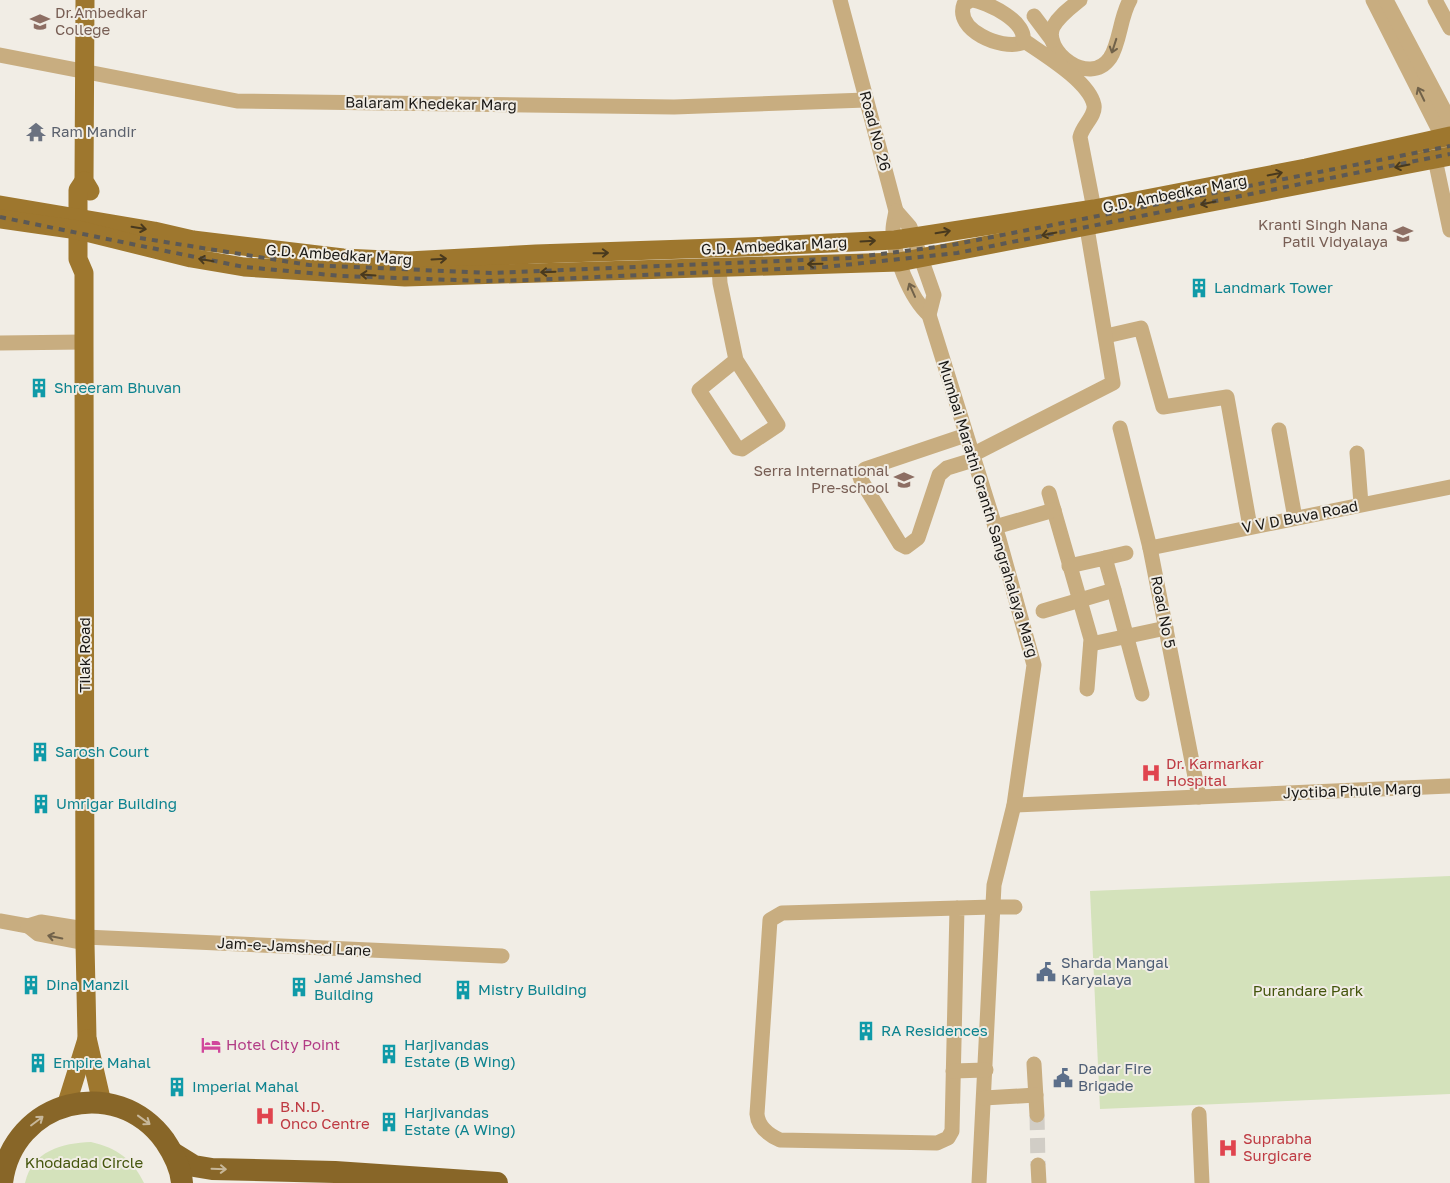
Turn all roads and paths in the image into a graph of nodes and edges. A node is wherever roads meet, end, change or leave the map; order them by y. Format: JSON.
{"nodes":[{"id":1,"x":85,"y":0,"type":"edge"},
{"id":2,"x":840,"y":0,"type":"edge"},
{"id":3,"x":1080,"y":0,"type":"edge"},
{"id":4,"x":1130,"y":0,"type":"edge"},
{"id":5,"x":1372,"y":0,"type":"edge"},
{"id":6,"x":1386,"y":0,"type":"edge"},
{"id":7,"x":1435,"y":0,"type":"edge"},
{"id":8,"x":963,"y":2,"type":"edge"},
{"id":9,"x":1037,"y":14,"type":"dead end"},
{"id":10,"x":1450,"y":28,"type":"edge"},
{"id":11,"x":1052,"y":35,"type":"junction"},
{"id":12,"x":1023,"y":40,"type":"junction"},
{"id":13,"x":0,"y":55,"type":"edge"},
{"id":14,"x":86,"y":70,"type":"junction"},
{"id":15,"x":866,"y":100,"type":"junction"},
{"id":16,"x":1446,"y":144,"type":"edge"},
{"id":17,"x":896,"y":210,"type":"junction"},
{"id":18,"x":8,"y":213,"type":"edge"},
{"id":19,"x":1088,"y":215,"type":"junction"},
{"id":20,"x":89,"y":228,"type":"junction"},
{"id":21,"x":1450,"y":230,"type":"edge"},
{"id":22,"x":914,"y":237,"type":"junction"},
{"id":23,"x":895,"y":240,"type":"junction"},
{"id":24,"x":920,"y":259,"type":"junction"},
{"id":25,"x":713,"y":261,"type":"junction"},
{"id":26,"x":899,"y":262,"type":"junction"},
{"id":27,"x":929,"y":315,"type":"junction"},
{"id":28,"x":1106,"y":336,"type":"junction"},
{"id":29,"x":0,"y":342,"type":"edge"},
{"id":30,"x":84,"y":342,"type":"junction"},
{"id":31,"x":736,"y":360,"type":"junction"},
{"id":32,"x":1120,"y":428,"type":"dead end"},
{"id":33,"x":1279,"y":430,"type":"dead end"},
{"id":34,"x":966,"y":436,"type":"junction"},
{"id":35,"x":938,"y":445,"type":"junction"},
{"id":36,"x":1358,"y":453,"type":"dead end"},
{"id":37,"x":973,"y":457,"type":"junction"},
{"id":38,"x":947,"y":468,"type":"junction"},
{"id":39,"x":1450,"y":487,"type":"edge"},
{"id":40,"x":1049,"y":493,"type":"dead end"},
{"id":41,"x":1361,"y":504,"type":"junction"},
{"id":42,"x":1054,"y":510,"type":"junction"},
{"id":43,"x":1295,"y":518,"type":"junction"},
{"id":44,"x":1250,"y":526,"type":"junction"},
{"id":45,"x":995,"y":527,"type":"junction"},
{"id":46,"x":1150,"y":548,"type":"junction"},
{"id":47,"x":1126,"y":553,"type":"dead end"},
{"id":48,"x":1105,"y":558,"type":"junction"},
{"id":49,"x":1069,"y":566,"type":"junction"},
{"id":50,"x":1114,"y":590,"type":"junction"},
{"id":51,"x":1079,"y":601,"type":"junction"},
{"id":52,"x":1043,"y":611,"type":"dead end"},
{"id":53,"x":1166,"y":628,"type":"junction"},
{"id":54,"x":1127,"y":637,"type":"junction"},
{"id":55,"x":1091,"y":644,"type":"junction"},
{"id":56,"x":1087,"y":689,"type":"dead end"},
{"id":57,"x":1142,"y":694,"type":"dead end"},
{"id":58,"x":1450,"y":786,"type":"edge"},
{"id":59,"x":1199,"y":797,"type":"junction"},
{"id":60,"x":1014,"y":805,"type":"junction"},
{"id":61,"x":994,"y":907,"type":"junction"},
{"id":62,"x":957,"y":908,"type":"junction"},
{"id":63,"x":1015,"y":908,"type":"dead end"},
{"id":64,"x":0,"y":921,"type":"edge"},
{"id":65,"x":85,"y":936,"type":"junction"},
{"id":66,"x":502,"y":956,"type":"dead end"},
{"id":67,"x":87,"y":1038,"type":"junction"},
{"id":68,"x":1034,"y":1064,"type":"dead end"},
{"id":69,"x":986,"y":1070,"type":"junction"},
{"id":70,"x":953,"y":1071,"type":"junction"},
{"id":71,"x":1036,"y":1095,"type":"junction"},
{"id":72,"x":984,"y":1098,"type":"junction"},
{"id":73,"x":102,"y":1103,"type":"junction"},
{"id":74,"x":66,"y":1106,"type":"junction"},
{"id":75,"x":1199,"y":1114,"type":"dead end"},
{"id":76,"x":1037,"y":1115,"type":"tunnel mouth"},
{"id":77,"x":7,"y":1150,"type":"edge"},
{"id":78,"x":174,"y":1153,"type":"junction"},
{"id":79,"x":1038,"y":1165,"type":"tunnel mouth"},
{"id":80,"x":336,"y":1178,"type":"edge"},
{"id":81,"x":2,"y":1183,"type":"edge"},
{"id":82,"x":182,"y":1183,"type":"edge"},
{"id":83,"x":496,"y":1183,"type":"edge"},
{"id":84,"x":979,"y":1183,"type":"edge"},
{"id":85,"x":1039,"y":1183,"type":"edge"},
{"id":86,"x":1202,"y":1183,"type":"edge"}],
"edges":[{"from":1,"to":14,"type":"main road","name":"Tilak Road"},
{"from":2,"to":15,"type":"street","name":"Road No 26"},
{"from":3,"to":11,"type":"street"},
{"from":4,"to":11,"type":"street","one_way":true},
{"from":16,"to":5,"type":"street","one_way":true},
{"from":6,"to":16,"type":"street"},
{"from":7,"to":10,"type":"street"},
{"from":8,"to":12,"type":"street"},
{"from":8,"to":12,"type":"street"},
{"from":9,"to":11,"type":"street"},
{"from":12,"to":19,"type":"street"},
{"from":13,"to":14,"type":"street","name":"Balaram Khedekar Marg"},
{"from":14,"to":15,"type":"street","name":"Balaram Khedekar Marg"},
{"from":14,"to":20,"type":"main road","name":"Tilak Road"},
{"from":15,"to":17,"type":"street","name":"Road No 26"},
{"from":16,"to":19,"type":"main road","name":"G.D. Ambedkar Marg"},
{"from":16,"to":21,"type":"street"},
{"from":17,"to":22,"type":"street"},
{"from":17,"to":23,"type":"street","name":"Road No 26"},
{"from":18,"to":20,"type":"main road","name":"G.D. Ambedkar Marg"},
{"from":22,"to":19,"type":"main road","name":"G.D. Ambedkar Marg","one_way":true},
{"from":19,"to":24,"type":"main road","name":"G.D. Ambedkar Marg","one_way":true},
{"from":19,"to":28,"type":"street"},
{"from":20,"to":25,"type":"main road","name":"G.D. Ambedkar Marg"},
{"from":20,"to":30,"type":"main road","name":"Tilak Road"},
{"from":22,"to":23,"type":"main road","name":"G.D. Ambedkar Marg"},
{"from":22,"to":24,"type":"street"},
{"from":25,"to":23,"type":"main road","name":"G.D. Ambedkar Marg","one_way":true},
{"from":23,"to":26,"type":"street","name":"Road No 26"},
{"from":24,"to":26,"type":"main road","name":"G.D. Ambedkar Marg"},
{"from":24,"to":27,"type":"street"},
{"from":26,"to":25,"type":"main road","name":"G.D. Ambedkar Marg","one_way":true},
{"from":25,"to":31,"type":"street"},
{"from":27,"to":26,"type":"street","name":"Mumbai Marathi Granth Sangrahalaya Marg","one_way":true},
{"from":27,"to":34,"type":"street","name":"Mumbai Marathi Granth Sangrahalaya Marg"},
{"from":28,"to":37,"type":"street"},
{"from":28,"to":44,"type":"street"},
{"from":29,"to":30,"type":"street"},
{"from":30,"to":65,"type":"main road","name":"Tilak Road"},
{"from":31,"to":31,"type":"street"},
{"from":32,"to":46,"type":"street","name":"Road No 5"},
{"from":33,"to":43,"type":"street"},
{"from":34,"to":35,"type":"street"},
{"from":34,"to":37,"type":"street","name":"Mumbai Marathi Granth Sangrahalaya Marg"},
{"from":35,"to":38,"type":"street"},
{"from":35,"to":38,"type":"street"},
{"from":36,"to":41,"type":"street"},
{"from":37,"to":38,"type":"street"},
{"from":37,"to":45,"type":"street","name":"Mumbai Marathi Granth Sangrahalaya Marg"},
{"from":39,"to":41,"type":"street","name":"V V D Buva Road"},
{"from":40,"to":42,"type":"street"},
{"from":41,"to":43,"type":"street","name":"V V D Buva Road"},
{"from":42,"to":45,"type":"street"},
{"from":42,"to":49,"type":"street"},
{"from":43,"to":44,"type":"street","name":"V V D Buva Road"},
{"from":44,"to":46,"type":"street","name":"V V D Buva Road"},
{"from":45,"to":60,"type":"street","name":"Mumbai Marathi Granth Sangrahalaya Marg"},
{"from":46,"to":53,"type":"street","name":"Road No 5"},
{"from":47,"to":48,"type":"street"},
{"from":48,"to":49,"type":"street"},
{"from":48,"to":50,"type":"street"},
{"from":49,"to":51,"type":"street"},
{"from":50,"to":51,"type":"street"},
{"from":50,"to":54,"type":"street"},
{"from":51,"to":52,"type":"street"},
{"from":51,"to":55,"type":"street"},
{"from":53,"to":54,"type":"street"},
{"from":53,"to":59,"type":"street","name":"Road No 5"},
{"from":54,"to":55,"type":"street"},
{"from":54,"to":57,"type":"street"},
{"from":55,"to":56,"type":"street"},
{"from":58,"to":59,"type":"street","name":"Jyotiba Phule Marg"},
{"from":59,"to":60,"type":"street","name":"Jyotiba Phule Marg"},
{"from":60,"to":61,"type":"street","name":"Mumbai Marathi Granth Sangrahalaya Marg"},
{"from":61,"to":62,"type":"street"},
{"from":61,"to":63,"type":"street"},
{"from":61,"to":69,"type":"street","name":"Mumbai Marathi Granth Sangrahalaya Marg"},
{"from":62,"to":70,"type":"street"},
{"from":62,"to":70,"type":"street"},
{"from":64,"to":65,"type":"street","name":"Jam-e-Jamshed Lane"},
{"from":65,"to":66,"type":"street","name":"Jam-e-Jamshed Lane"},
{"from":65,"to":67,"type":"main road","name":"Tilak Road"},
{"from":67,"to":73,"type":"main road","name":"Tilak Road"},
{"from":67,"to":74,"type":"main road","name":"Tilak Road"},
{"from":68,"to":71,"type":"street"},
{"from":69,"to":70,"type":"street"},
{"from":69,"to":72,"type":"street","name":"Mumbai Marathi Granth Sangrahalaya Marg"},
{"from":71,"to":72,"type":"street"},
{"from":71,"to":76,"type":"street"},
{"from":72,"to":84,"type":"street","name":"Mumbai Marathi Granth Sangrahalaya Marg"},
{"from":73,"to":74,"type":"highway"},
{"from":73,"to":78,"type":"highway","one_way":true},
{"from":77,"to":74,"type":"highway","one_way":true},
{"from":75,"to":86,"type":"street"},
{"from":77,"to":81,"type":"highway"},
{"from":78,"to":80,"type":"highway","one_way":true},
{"from":78,"to":82,"type":"highway"},
{"from":79,"to":85,"type":"street"},
{"from":80,"to":83,"type":"highway"}]}
